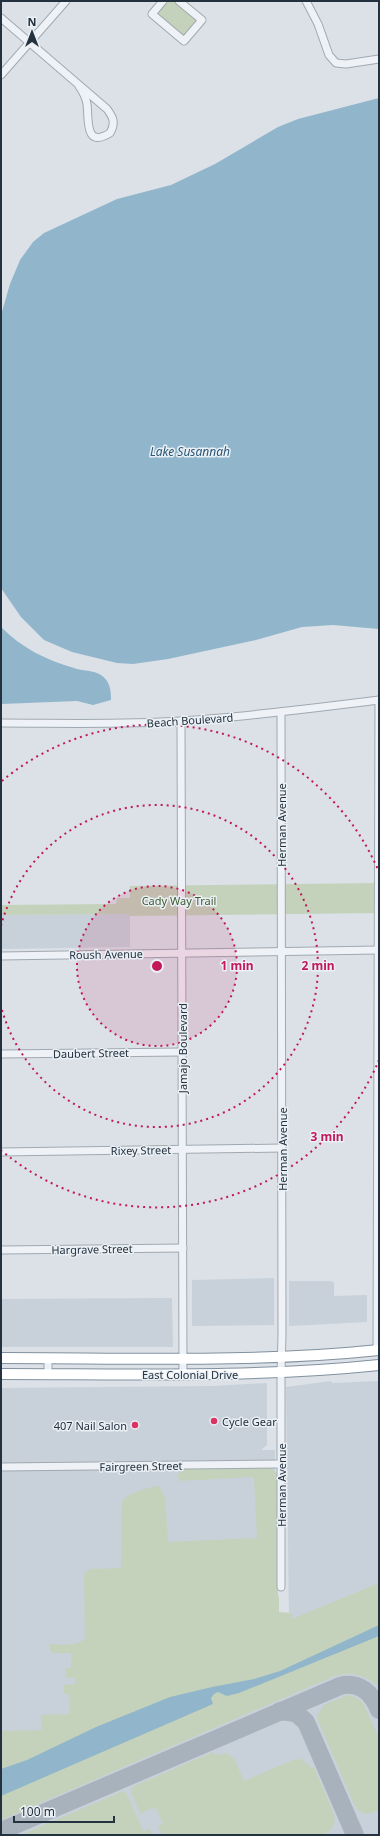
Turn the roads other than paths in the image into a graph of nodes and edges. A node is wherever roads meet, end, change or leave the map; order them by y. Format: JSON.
{"nodes":[{"id":1,"x":66,"y":1,"type":"edge"},
{"id":2,"x":179,"y":1,"type":"edge"},
{"id":3,"x":306,"y":1,"type":"edge"},
{"id":4,"x":161,"y":2,"type":"edge"},
{"id":5,"x":1,"y":18,"type":"edge"},
{"id":6,"x":30,"y":43,"type":"junction"},
{"id":7,"x":379,"y":59,"type":"edge"},
{"id":8,"x":1,"y":75,"type":"edge"},
{"id":9,"x":79,"y":86,"type":"junction"},
{"id":10,"x":379,"y":700,"type":"edge"},
{"id":11,"x":281,"y":712,"type":"junction"},
{"id":12,"x":181,"y":721,"type":"junction"},
{"id":13,"x":1,"y":723,"type":"edge"},
{"id":14,"x":378,"y":950,"type":"edge"},
{"id":15,"x":281,"y":952,"type":"junction"},
{"id":16,"x":182,"y":953,"type":"junction"},
{"id":17,"x":1,"y":956,"type":"edge"},
{"id":18,"x":182,"y":1052,"type":"junction"},
{"id":19,"x":1,"y":1054,"type":"edge"},
{"id":20,"x":282,"y":1148,"type":"junction"},
{"id":21,"x":182,"y":1150,"type":"junction"},
{"id":22,"x":1,"y":1152,"type":"edge"},
{"id":23,"x":378,"y":1154,"type":"edge"},
{"id":24,"x":183,"y":1248,"type":"junction"},
{"id":25,"x":1,"y":1250,"type":"edge"},
{"id":26,"x":378,"y":1256,"type":"edge"},
{"id":27,"x":378,"y":1350,"type":"edge"},
{"id":28,"x":282,"y":1357,"type":"junction"},
{"id":29,"x":1,"y":1358,"type":"edge"},
{"id":30,"x":48,"y":1358,"type":"junction"},
{"id":31,"x":183,"y":1359,"type":"junction"},
{"id":32,"x":379,"y":1365,"type":"edge"},
{"id":33,"x":281,"y":1372,"type":"junction"},
{"id":34,"x":1,"y":1374,"type":"edge"},
{"id":35,"x":48,"y":1374,"type":"junction"},
{"id":36,"x":183,"y":1374,"type":"junction"},
{"id":37,"x":281,"y":1464,"type":"junction"},
{"id":38,"x":1,"y":1467,"type":"edge"},
{"id":39,"x":281,"y":1587,"type":"dead end"}],
"edges":[{"from":1,"to":6,"type":"street"},
{"from":2,"to":4,"type":"street"},
{"from":3,"to":7,"type":"street"},
{"from":5,"to":6,"type":"street"},
{"from":6,"to":8,"type":"street"},
{"from":6,"to":9,"type":"street"},
{"from":9,"to":9,"type":"street"},
{"from":10,"to":11,"type":"street","name":"Beach Boulevard"},
{"from":10,"to":14,"type":"street"},
{"from":11,"to":12,"type":"street","name":"Beach Boulevard"},
{"from":11,"to":15,"type":"street","name":"Herman Avenue"},
{"from":12,"to":13,"type":"street","name":"Beach Boulevard"},
{"from":12,"to":16,"type":"street","name":"Jamajo Boulevard"},
{"from":14,"to":15,"type":"street","name":"Roush Avenue"},
{"from":14,"to":23,"type":"street"},
{"from":15,"to":16,"type":"street","name":"Roush Avenue"},
{"from":15,"to":20,"type":"street","name":"Herman Avenue"},
{"from":16,"to":17,"type":"street","name":"Roush Avenue"},
{"from":16,"to":18,"type":"street","name":"Jamajo Boulevard"},
{"from":18,"to":19,"type":"street","name":"Daubert Street"},
{"from":18,"to":21,"type":"street","name":"Jamajo Boulevard"},
{"from":20,"to":21,"type":"street","name":"Rixey Street"},
{"from":20,"to":28,"type":"street","name":"Herman Avenue"},
{"from":21,"to":22,"type":"street","name":"Rixey Street"},
{"from":21,"to":24,"type":"street","name":"Jamajo Boulevard"},
{"from":23,"to":26,"type":"street"},
{"from":24,"to":25,"type":"street","name":"Hargrave Street"},
{"from":24,"to":31,"type":"street","name":"Jamajo Boulevard"},
{"from":26,"to":27,"type":"street"},
{"from":27,"to":28,"type":"highway","name":"East Colonial Drive"},
{"from":28,"to":31,"type":"highway","name":"East Colonial Drive"},
{"from":28,"to":33,"type":"street","name":"Herman Avenue"},
{"from":29,"to":30,"type":"highway","name":"East Colonial Drive"},
{"from":30,"to":31,"type":"highway","name":"East Colonial Drive"},
{"from":30,"to":35,"type":"street"},
{"from":31,"to":36,"type":"street","name":"Jamajo Boulevard"},
{"from":32,"to":33,"type":"highway","name":"East Colonial Drive"},
{"from":33,"to":36,"type":"highway","name":"East Colonial Drive"},
{"from":33,"to":37,"type":"street","name":"Herman Avenue"},
{"from":34,"to":35,"type":"highway","name":"East Colonial Drive"},
{"from":35,"to":36,"type":"highway","name":"East Colonial Drive"},
{"from":37,"to":38,"type":"street","name":"Fairgreen Street"},
{"from":37,"to":39,"type":"street","name":"Herman Avenue"}]}
